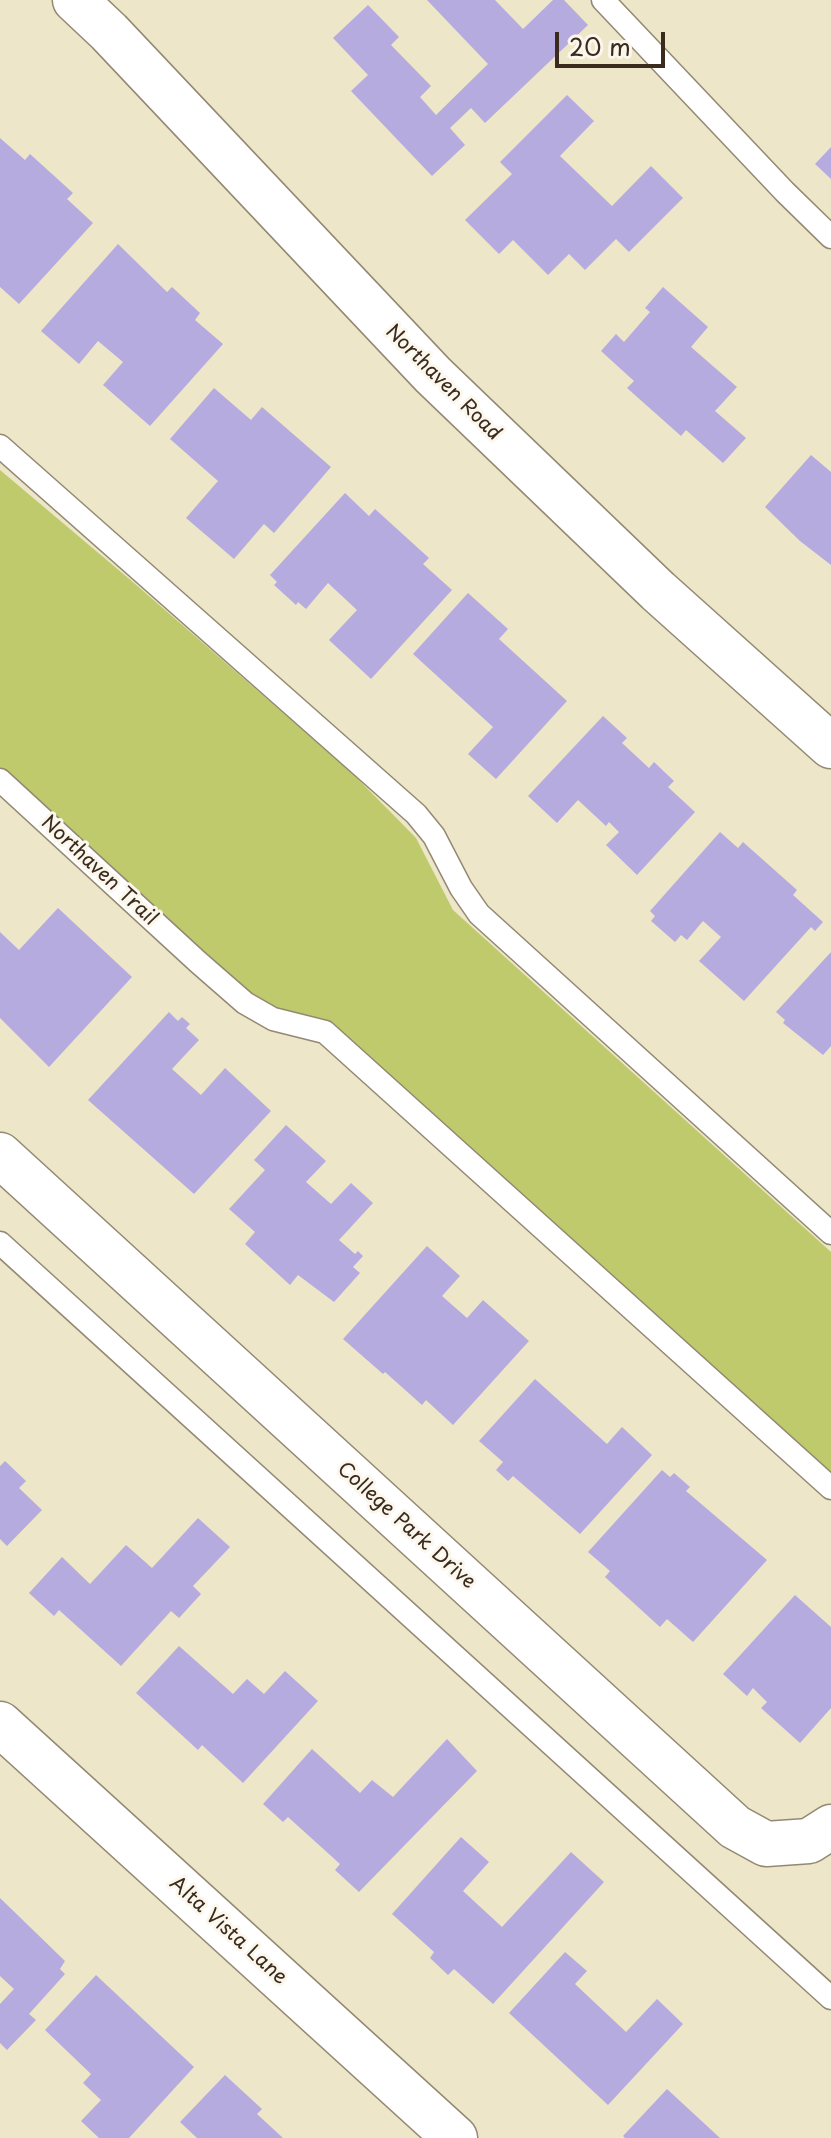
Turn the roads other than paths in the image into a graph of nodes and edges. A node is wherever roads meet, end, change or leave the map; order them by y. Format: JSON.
{"nodes":[{"id":1,"x":75,"y":0,"type":"edge"},
{"id":2,"x":603,"y":0,"type":"edge"},
{"id":3,"x":831,"y":237,"type":"edge"},
{"id":4,"x":0,"y":446,"type":"edge"},
{"id":5,"x":831,"y":746,"type":"edge"},
{"id":6,"x":0,"y":780,"type":"edge"},
{"id":7,"x":0,"y":1155,"type":"edge"},
{"id":8,"x":831,"y":1233,"type":"edge"},
{"id":9,"x":0,"y":1243,"type":"edge"},
{"id":10,"x":831,"y":1488,"type":"edge"},
{"id":11,"x":0,"y":1724,"type":"edge"},
{"id":12,"x":831,"y":1827,"type":"edge"},
{"id":13,"x":831,"y":1998,"type":"edge"},
{"id":14,"x":455,"y":2138,"type":"edge"}],
"edges":[{"from":1,"to":5,"type":"street","name":"Northaven Road"},
{"from":2,"to":3,"type":"lane"},
{"from":4,"to":8,"type":"lane"},
{"from":6,"to":10,"type":"lane","name":"Northaven Trail"},
{"from":7,"to":12,"type":"street","name":"College Park Drive"},
{"from":9,"to":13,"type":"lane"},
{"from":11,"to":14,"type":"street","name":"Alta Vista Lane"}]}
